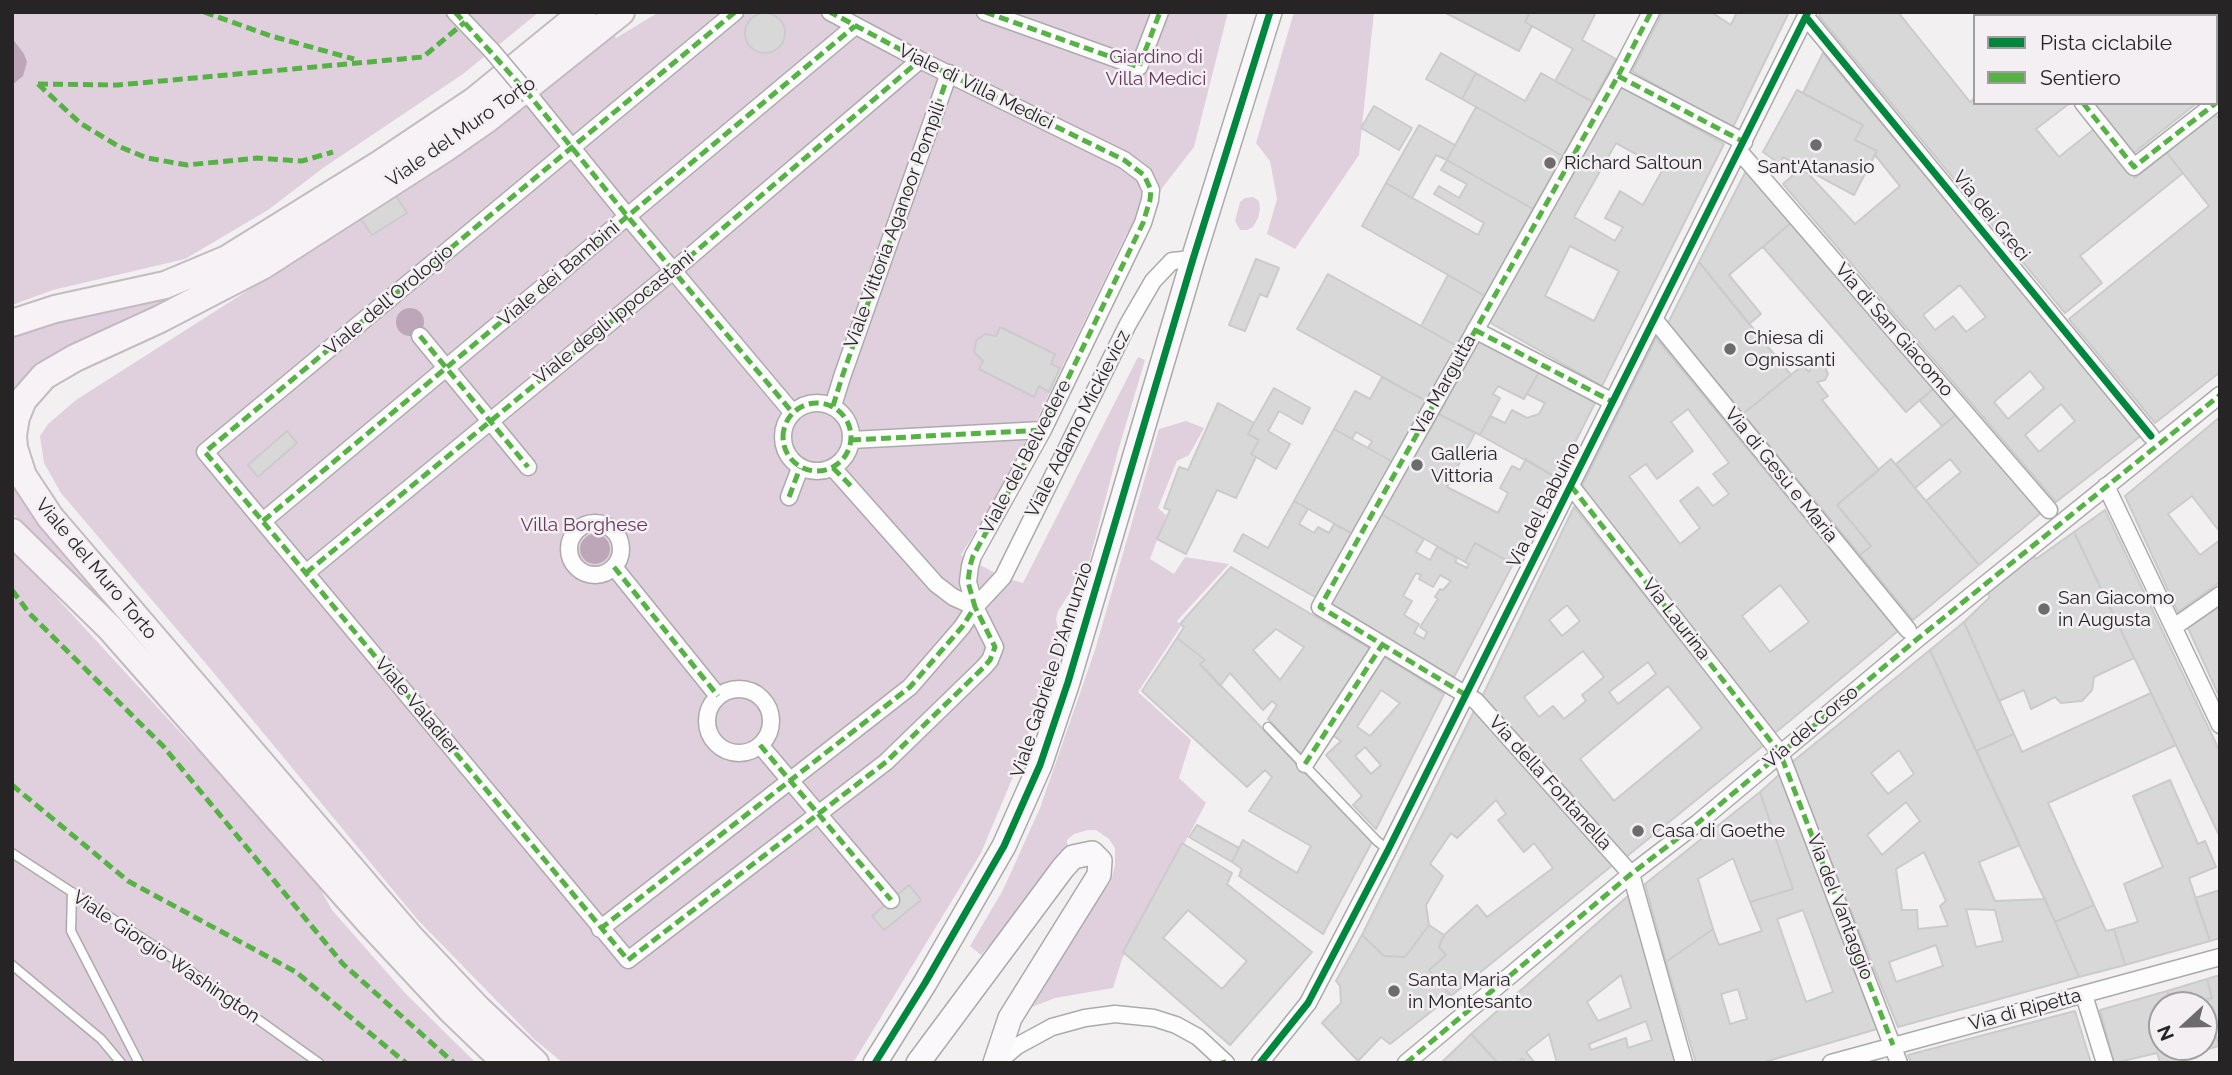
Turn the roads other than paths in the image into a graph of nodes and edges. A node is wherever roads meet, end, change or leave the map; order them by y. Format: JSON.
{"nodes":[{"id":1,"x":455,"y":12,"type":"edge"},
{"id":2,"x":583,"y":12,"type":"edge"},
{"id":3,"x":621,"y":12,"type":"edge"},
{"id":4,"x":735,"y":12,"type":"edge"},
{"id":5,"x":830,"y":12,"type":"edge"},
{"id":6,"x":985,"y":12,"type":"edge"},
{"id":7,"x":1160,"y":12,"type":"edge"},
{"id":8,"x":1270,"y":12,"type":"edge"},
{"id":9,"x":1651,"y":12,"type":"edge"},
{"id":10,"x":1807,"y":14,"type":"edge"},
{"id":11,"x":855,"y":26,"type":"junction"},
{"id":12,"x":920,"y":60,"type":"junction"},
{"id":13,"x":949,"y":73,"type":"junction"},
{"id":14,"x":1618,"y":76,"type":"junction"},
{"id":15,"x":2085,"y":105,"type":"edge"},
{"id":16,"x":2214,"y":105,"type":"edge"},
{"id":17,"x":572,"y":146,"type":"junction"},
{"id":18,"x":1741,"y":146,"type":"junction"},
{"id":19,"x":1124,"y":160,"type":"joint"},
{"id":20,"x":628,"y":217,"type":"junction"},
{"id":21,"x":1194,"y":259,"type":"junction"},
{"id":22,"x":674,"y":270,"type":"junction"},
{"id":23,"x":1654,"y":319,"type":"junction"},
{"id":24,"x":12,"y":323,"type":"edge"},
{"id":25,"x":1475,"y":330,"type":"junction"},
{"id":26,"x":420,"y":335,"type":"dead end"},
{"id":27,"x":447,"y":368,"type":"junction"},
{"id":28,"x":2220,"y":395,"type":"edge"},
{"id":29,"x":1613,"y":402,"type":"junction"},
{"id":30,"x":833,"y":406,"type":"junction"},
{"id":31,"x":792,"y":412,"type":"junction"},
{"id":32,"x":490,"y":420,"type":"junction"},
{"id":33,"x":1043,"y":430,"type":"junction"},
{"id":34,"x":2151,"y":436,"type":"dead end"},
{"id":35,"x":851,"y":440,"type":"junction"},
{"id":36,"x":205,"y":452,"type":"joint"},
{"id":37,"x":528,"y":467,"type":"dead end"},
{"id":38,"x":800,"y":468,"type":"junction"},
{"id":39,"x":833,"y":468,"type":"junction"},
{"id":40,"x":1570,"y":486,"type":"junction"},
{"id":41,"x":2106,"y":486,"type":"junction"},
{"id":42,"x":789,"y":497,"type":"dead end"},
{"id":43,"x":2049,"y":510,"type":"dead end"},
{"id":44,"x":263,"y":521,"type":"junction"},
{"id":45,"x":12,"y":532,"type":"edge"},
{"id":46,"x":614,"y":567,"type":"dead end"},
{"id":47,"x":306,"y":573,"type":"junction"},
{"id":48,"x":2220,"y":595,"type":"edge"},
{"id":49,"x":975,"y":607,"type":"junction"},
{"id":50,"x":2174,"y":627,"type":"junction"},
{"id":51,"x":1908,"y":630,"type":"dead end"},
{"id":52,"x":1382,"y":645,"type":"junction"},
{"id":53,"x":1466,"y":695,"type":"junction"},
{"id":54,"x":718,"y":696,"type":"junction"},
{"id":55,"x":2220,"y":725,"type":"edge"},
{"id":56,"x":1268,"y":727,"type":"dead end"},
{"id":57,"x":760,"y":746,"type":"junction"},
{"id":58,"x":1780,"y":753,"type":"junction"},
{"id":59,"x":1304,"y":764,"type":"junction"},
{"id":60,"x":789,"y":780,"type":"junction"},
{"id":61,"x":820,"y":816,"type":"junction"},
{"id":62,"x":1388,"y":850,"type":"junction"},
{"id":63,"x":12,"y":853,"type":"edge"},
{"id":64,"x":1631,"y":874,"type":"junction"},
{"id":65,"x":72,"y":892,"type":"junction"},
{"id":66,"x":891,"y":900,"type":"dead end"},
{"id":67,"x":600,"y":929,"type":"junction"},
{"id":68,"x":2220,"y":957,"type":"edge"},
{"id":69,"x":12,"y":965,"type":"edge"},
{"id":70,"x":2084,"y":995,"type":"junction"},
{"id":71,"x":1893,"y":1045,"type":"junction"},
{"id":72,"x":1224,"y":1062,"type":"edge"},
{"id":73,"x":121,"y":1063,"type":"edge"},
{"id":74,"x":139,"y":1063,"type":"edge"},
{"id":75,"x":319,"y":1063,"type":"edge"},
{"id":76,"x":506,"y":1063,"type":"edge"},
{"id":77,"x":535,"y":1063,"type":"edge"},
{"id":78,"x":875,"y":1063,"type":"edge"},
{"id":79,"x":918,"y":1063,"type":"edge"},
{"id":80,"x":996,"y":1063,"type":"edge"},
{"id":81,"x":1260,"y":1063,"type":"edge"},
{"id":82,"x":1406,"y":1063,"type":"edge"},
{"id":83,"x":1684,"y":1063,"type":"edge"},
{"id":84,"x":1831,"y":1063,"type":"edge"},
{"id":85,"x":1899,"y":1063,"type":"edge"},
{"id":86,"x":2105,"y":1063,"type":"edge"}],
"edges":[{"from":1,"to":17,"type":"street","bridge":true},
{"from":2,"to":24,"type":"main road","name":"Viale del Muro Torto"},
{"from":3,"to":77,"type":"main road","name":"Viale del Muro Torto"},
{"from":4,"to":17,"type":"street"},
{"from":5,"to":11,"type":"street","name":"Viale di Villa Medici"},
{"from":6,"to":7,"type":"street"},
{"from":8,"to":21,"type":"street","name":"Viale Gabriele D'Annunzio"},
{"from":9,"to":14,"type":"street","name":"Via Margutta"},
{"from":10,"to":18,"type":"street","name":"Via del Babuino"},
{"from":10,"to":34,"type":"street","name":"Via dei Greci"},
{"from":11,"to":12,"type":"street","name":"Viale di Villa Medici"},
{"from":11,"to":20,"type":"street","name":"Viale dei Bambini"},
{"from":12,"to":13,"type":"street","name":"Viale di Villa Medici"},
{"from":12,"to":22,"type":"street","name":"Viale degli Ippocastani"},
{"from":13,"to":19,"type":"street","name":"Viale di Villa Medici"},
{"from":13,"to":30,"type":"street","name":"Viale Vittoria Aganoor Pompili"},
{"from":14,"to":18,"type":"street"},
{"from":14,"to":25,"type":"street","name":"Via Margutta"},
{"from":15,"to":16,"type":"street"},
{"from":17,"to":20,"type":"street"},
{"from":17,"to":36,"type":"street","name":"Viale dell'Orologio"},
{"from":18,"to":23,"type":"street","name":"Via del Babuino"},
{"from":18,"to":43,"type":"street","name":"Via di San Giacomo"},
{"from":19,"to":33,"type":"street","name":"Viale del Belvedere"},
{"from":20,"to":22,"type":"street"},
{"from":20,"to":27,"type":"street","name":"Viale dei Bambini"},
{"from":21,"to":49,"type":"street","name":"Viale Adamo Mickievicz"},
{"from":21,"to":78,"type":"street","name":"Viale Gabriele D'Annunzio"},
{"from":22,"to":31,"type":"street"},
{"from":22,"to":32,"type":"street","name":"Viale degli Ippocastani"},
{"from":23,"to":29,"type":"street","name":"Via del Babuino"},
{"from":23,"to":51,"type":"street","name":"Via di Gesù e Maria"},
{"from":25,"to":29,"type":"street"},
{"from":25,"to":52,"type":"street","name":"Via Margutta"},
{"from":26,"to":27,"type":"street"},
{"from":27,"to":32,"type":"street"},
{"from":27,"to":44,"type":"street","name":"Viale dei Bambini"},
{"from":28,"to":41,"type":"street","name":"Via del Corso"},
{"from":29,"to":40,"type":"street","name":"Via del Babuino"},
{"from":30,"to":31,"type":"street"},
{"from":30,"to":35,"type":"street"},
{"from":31,"to":38,"type":"street"},
{"from":32,"to":37,"type":"street"},
{"from":32,"to":47,"type":"street","name":"Viale degli Ippocastani"},
{"from":33,"to":35,"type":"street"},
{"from":33,"to":49,"type":"street","name":"Viale del Belvedere"},
{"from":35,"to":39,"type":"street"},
{"from":36,"to":44,"type":"street","name":"Viale Valadier"},
{"from":38,"to":39,"type":"street"},
{"from":38,"to":42,"type":"street"},
{"from":39,"to":49,"type":"street"},
{"from":40,"to":53,"type":"street","name":"Via del Babuino"},
{"from":40,"to":58,"type":"street","name":"Via Laurina"},
{"from":41,"to":50,"type":"street"},
{"from":41,"to":58,"type":"street","name":"Via del Corso"},
{"from":44,"to":47,"type":"street","name":"Viale Valadier"},
{"from":45,"to":76,"type":"main road","name":"Viale del Muro Torto"},
{"from":46,"to":54,"type":"street"},
{"from":47,"to":67,"type":"street","name":"Viale Valadier"},
{"from":48,"to":50,"type":"street"},
{"from":49,"to":60,"type":"street"},
{"from":49,"to":61,"type":"street"},
{"from":50,"to":55,"type":"street"},
{"from":52,"to":53,"type":"street","name":"Via Margutta"},
{"from":52,"to":59,"type":"street"},
{"from":53,"to":62,"type":"street","name":"Via del Babuino"},
{"from":53,"to":64,"type":"street","name":"Via della Fontanella"},
{"from":54,"to":57,"type":"street"},
{"from":54,"to":57,"type":"street"},
{"from":56,"to":59,"type":"lane"},
{"from":57,"to":60,"type":"street"},
{"from":58,"to":64,"type":"street","name":"Via del Corso"},
{"from":58,"to":71,"type":"street","name":"Via del Vantaggio"},
{"from":59,"to":62,"type":"lane"},
{"from":60,"to":61,"type":"street"},
{"from":60,"to":67,"type":"street"},
{"from":61,"to":66,"type":"street"},
{"from":61,"to":67,"type":"street","name":"Viale Valadier"},
{"from":62,"to":81,"type":"street","name":"Via del Babuino"},
{"from":63,"to":65,"type":"lane","name":"Viale Giorgio Washington"},
{"from":64,"to":82,"type":"street","name":"Via del Corso"},
{"from":64,"to":83,"type":"street"},
{"from":65,"to":74,"type":"lane"},
{"from":65,"to":75,"type":"lane","name":"Viale Giorgio Washington"},
{"from":68,"to":70,"type":"street","name":"Via di Ripetta"},
{"from":69,"to":73,"type":"lane"},
{"from":70,"to":71,"type":"street","name":"Via di Ripetta"},
{"from":70,"to":86,"type":"street"},
{"from":71,"to":84,"type":"street","name":"Via di Ripetta"},
{"from":71,"to":85,"type":"street","name":"Via del Vantaggio"},
{"from":72,"to":80,"type":"street"},
{"from":79,"to":80,"type":"street"}]}
